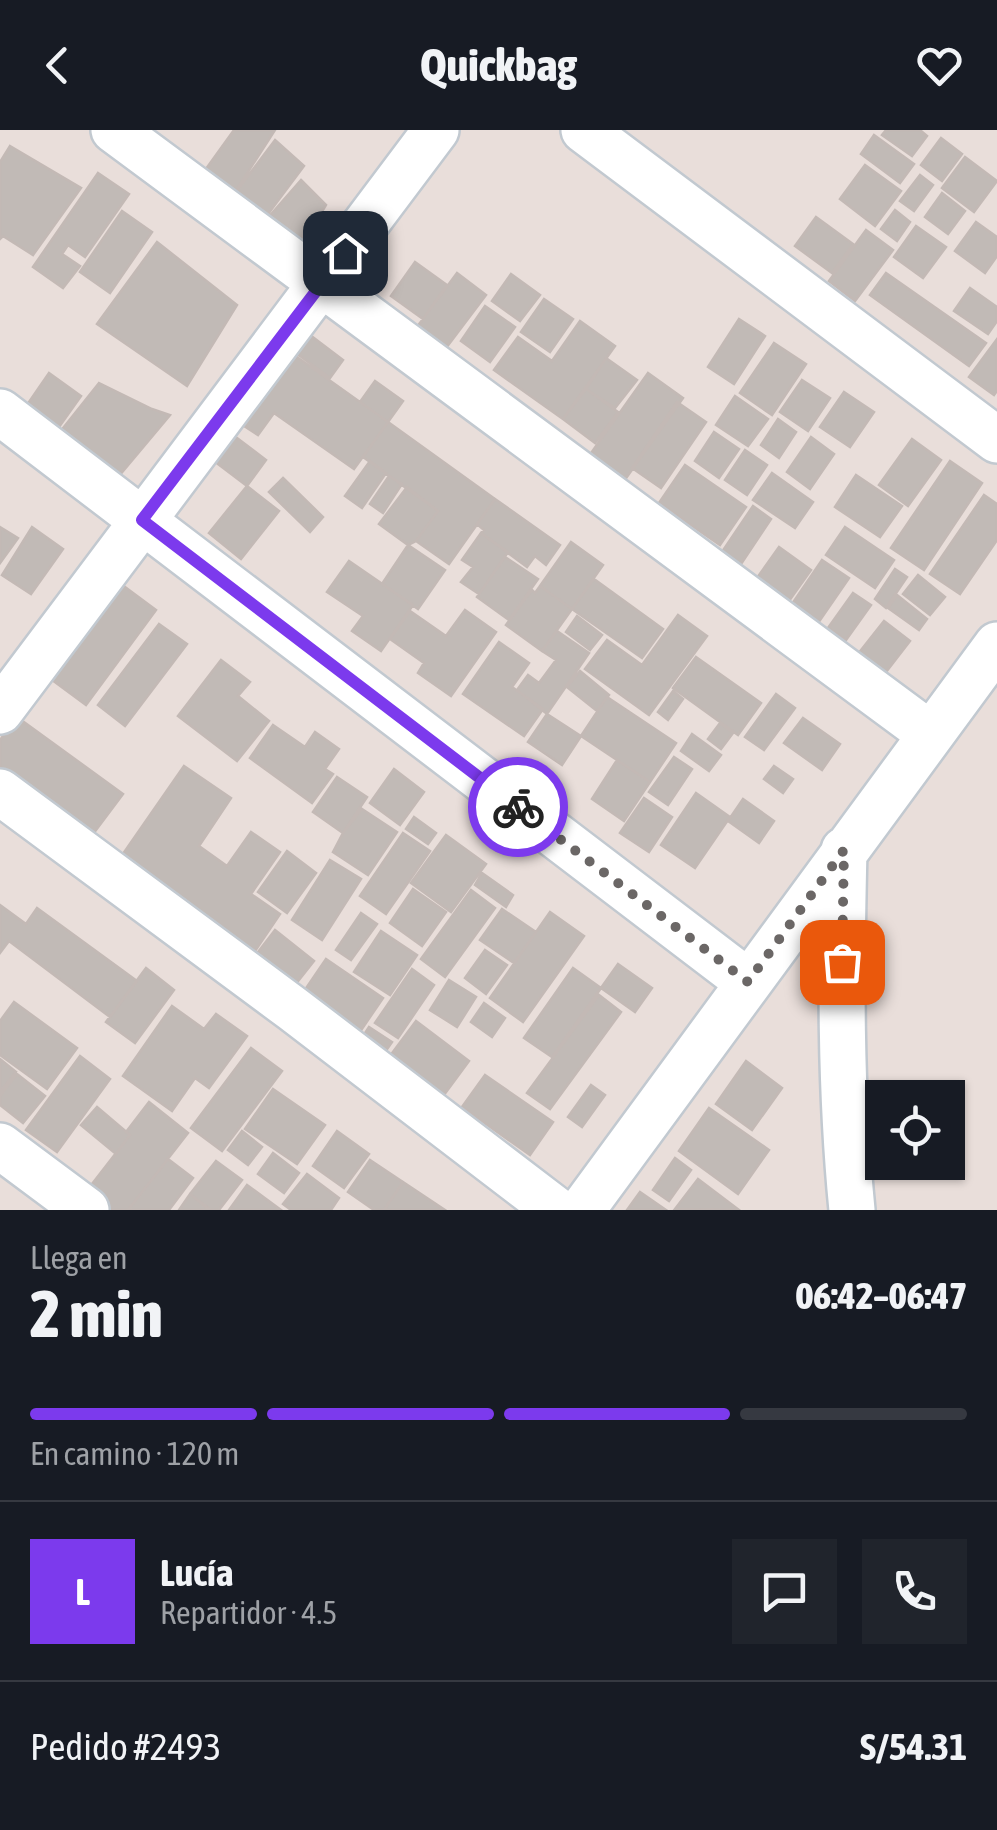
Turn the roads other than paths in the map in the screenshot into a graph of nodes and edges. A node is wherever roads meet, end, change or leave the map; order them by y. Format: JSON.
{"nodes":[{"id":1,"x":114,"y":130,"type":"edge"},
{"id":2,"x":436,"y":130,"type":"edge"},
{"id":3,"x":584,"y":130,"type":"edge"},
{"id":4,"x":322,"y":284,"type":"junction"},
{"id":5,"x":0,"y":412,"type":"edge"},
{"id":6,"x":997,"y":440,"type":"edge"},
{"id":7,"x":142,"y":520,"type":"junction"},
{"id":8,"x":997,"y":645,"type":"edge"},
{"id":9,"x":0,"y":711,"type":"edge"},
{"id":10,"x":930,"y":734,"type":"junction"},
{"id":11,"x":0,"y":792,"type":"edge"},
{"id":12,"x":844,"y":850,"type":"junction"},
{"id":13,"x":748,"y":982,"type":"junction"},
{"id":14,"x":0,"y":1146,"type":"edge"},
{"id":15,"x":86,"y":1210,"type":"edge"},
{"id":16,"x":556,"y":1210,"type":"edge"},
{"id":17,"x":582,"y":1210,"type":"edge"},
{"id":18,"x":852,"y":1210,"type":"edge"}],
"edges":[{"from":1,"to":4,"type":"street"},
{"from":2,"to":4,"type":"street"},
{"from":3,"to":6,"type":"street"},
{"from":4,"to":7,"type":"street"},
{"from":4,"to":10,"type":"street"},
{"from":5,"to":7,"type":"street"},
{"from":7,"to":9,"type":"street"},
{"from":7,"to":13,"type":"street"},
{"from":8,"to":10,"type":"street"},
{"from":10,"to":12,"type":"street"},
{"from":11,"to":16,"type":"street"},
{"from":12,"to":13,"type":"street"},
{"from":12,"to":18,"type":"street"},
{"from":13,"to":17,"type":"street"},
{"from":14,"to":15,"type":"street"}]}
